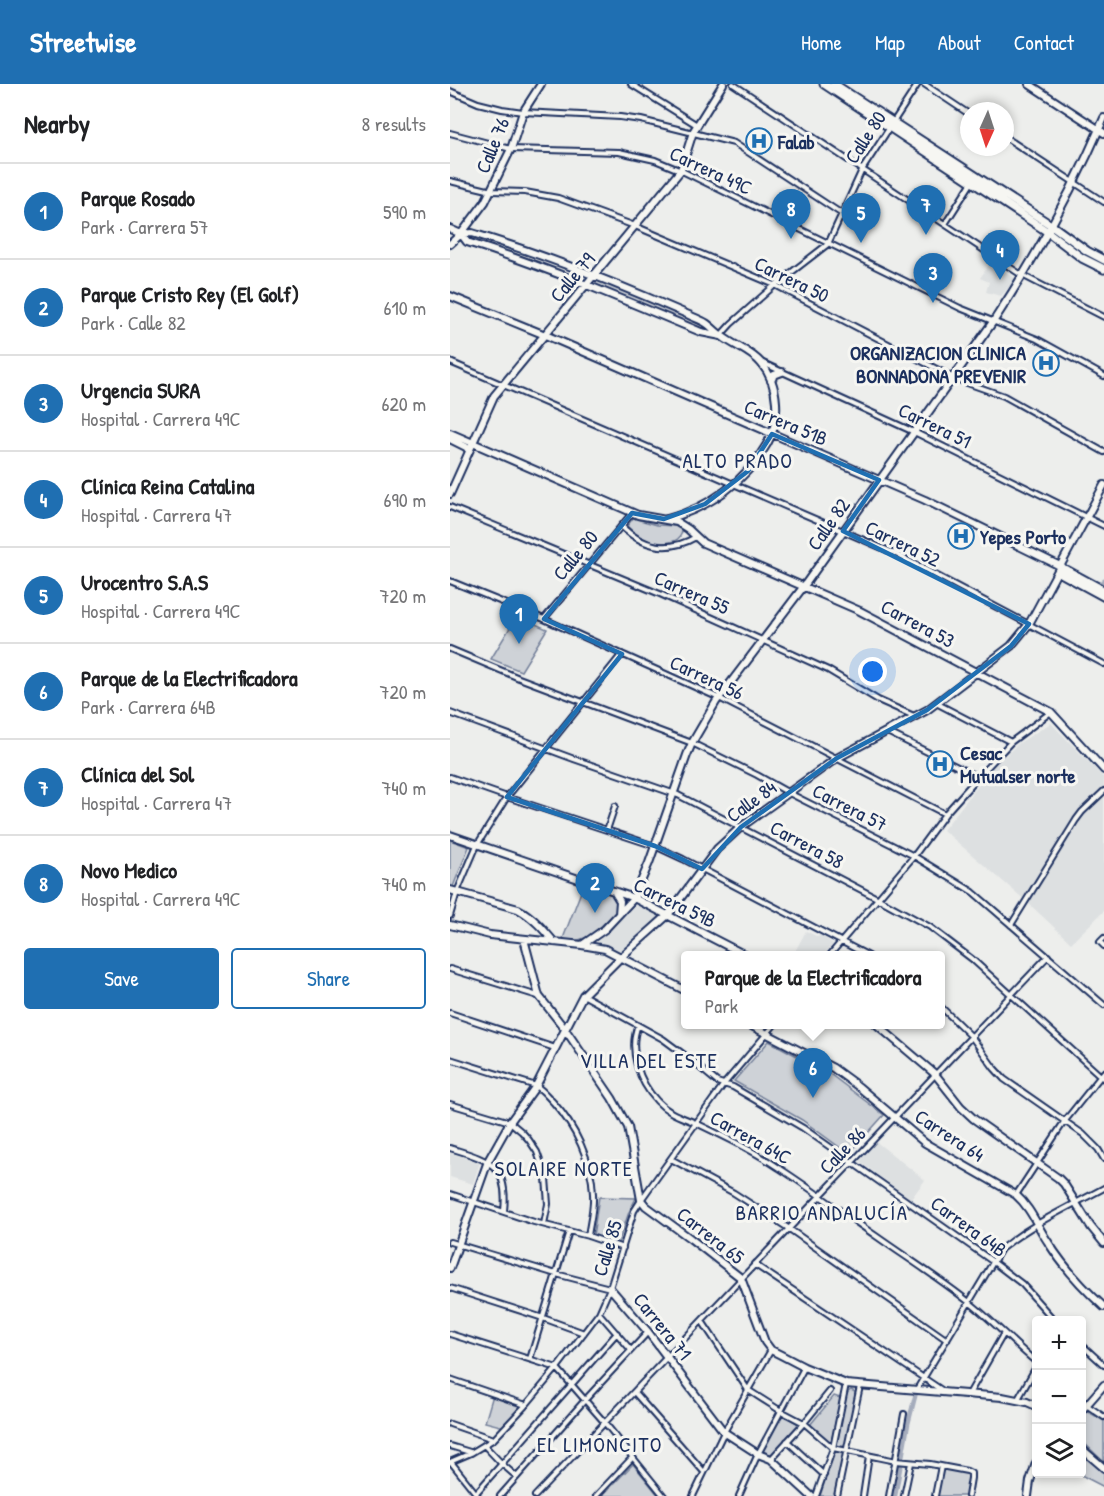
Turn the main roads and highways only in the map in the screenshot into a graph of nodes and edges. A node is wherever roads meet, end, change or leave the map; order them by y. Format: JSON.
{"nodes":[{"id":1,"x":824,"y":84,"type":"edge"},
{"id":2,"x":834,"y":84,"type":"edge"},
{"id":3,"x":892,"y":125,"type":"junction"},
{"id":4,"x":1049,"y":229,"type":"junction"},
{"id":5,"x":1104,"y":260,"type":"edge"},
{"id":6,"x":1104,"y":269,"type":"edge"}],
"edges":[{"from":1,"to":3,"type":"main road"},
{"from":2,"to":3,"type":"main road"},
{"from":3,"to":4,"type":"main road"},
{"from":4,"to":5,"type":"main road"},
{"from":4,"to":6,"type":"main road"}]}
